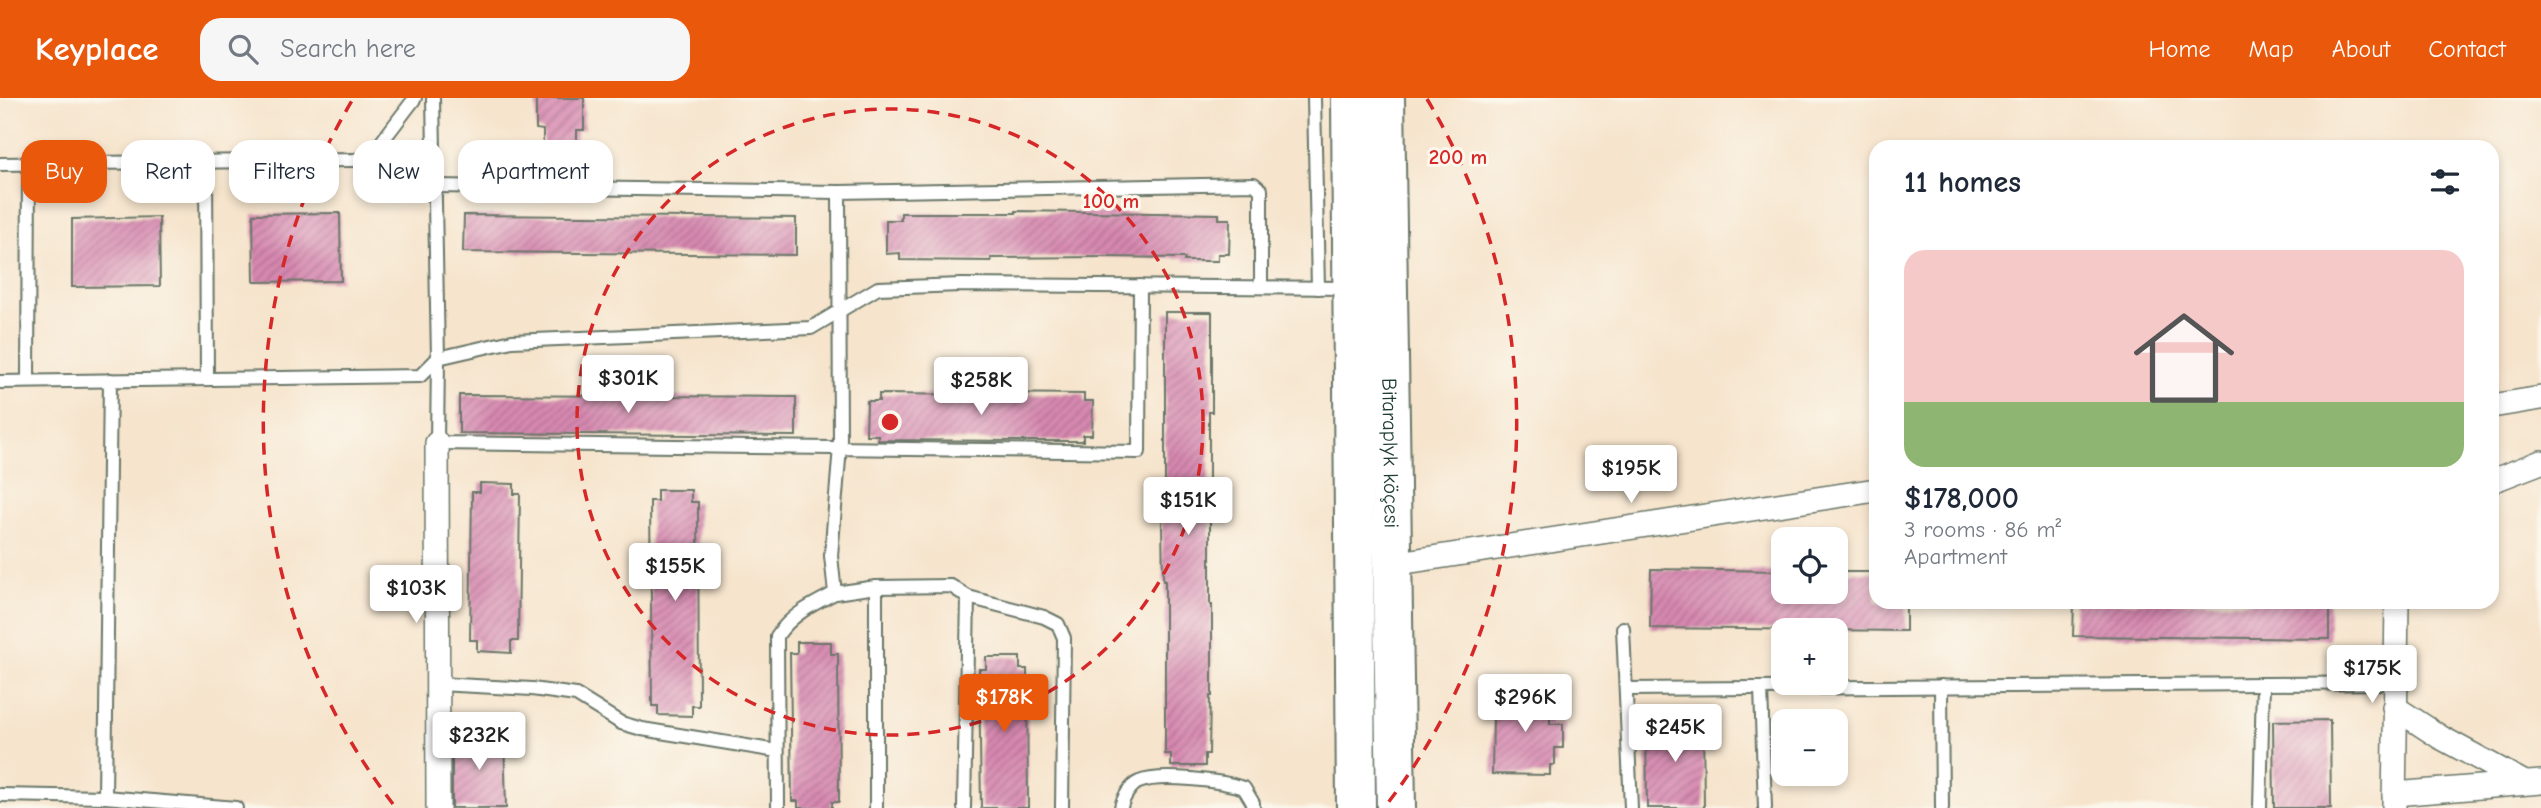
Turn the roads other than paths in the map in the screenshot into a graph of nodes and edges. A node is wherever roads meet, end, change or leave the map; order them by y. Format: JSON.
{"nodes":[{"id":1,"x":415,"y":98,"type":"edge"},
{"id":2,"x":433,"y":98,"type":"edge"},
{"id":3,"x":1314,"y":98,"type":"edge"},
{"id":4,"x":1351,"y":98,"type":"edge"},
{"id":5,"x":1385,"y":98,"type":"edge"},
{"id":6,"x":434,"y":140,"type":"edge"},
{"id":7,"x":215,"y":162,"type":"edge"},
{"id":8,"x":0,"y":164,"type":"edge"},
{"id":9,"x":21,"y":164,"type":"edge"},
{"id":10,"x":444,"y":186,"type":"edge"},
{"id":11,"x":839,"y":191,"type":"junction"},
{"id":12,"x":29,"y":203,"type":"edge"},
{"id":13,"x":206,"y":203,"type":"edge"},
{"id":14,"x":435,"y":203,"type":"edge"},
{"id":15,"x":1140,"y":286,"type":"junction"},
{"id":16,"x":1261,"y":287,"type":"junction"},
{"id":17,"x":1335,"y":288,"type":"junction"},
{"id":18,"x":840,"y":311,"type":"junction"},
{"id":19,"x":438,"y":358,"type":"junction"},
{"id":20,"x":207,"y":379,"type":"junction"},
{"id":21,"x":110,"y":380,"type":"junction"},
{"id":22,"x":28,"y":381,"type":"junction"},
{"id":23,"x":0,"y":382,"type":"edge"},
{"id":24,"x":2541,"y":398,"type":"edge"},
{"id":25,"x":2499,"y":405,"type":"edge"},
{"id":26,"x":437,"y":443,"type":"junction"},
{"id":27,"x":840,"y":447,"type":"junction"},
{"id":28,"x":2541,"y":462,"type":"edge"},
{"id":29,"x":2499,"y":478,"type":"edge"},
{"id":30,"x":1869,"y":491,"type":"edge"},
{"id":31,"x":1392,"y":564,"type":"junction"},
{"id":32,"x":876,"y":587,"type":"junction"},
{"id":33,"x":835,"y":593,"type":"junction"},
{"id":34,"x":968,"y":597,"type":"junction"},
{"id":35,"x":2397,"y":609,"type":"edge"},
{"id":36,"x":1623,"y":628,"type":"dead end"},
{"id":37,"x":2394,"y":683,"type":"junction"},
{"id":38,"x":438,"y":684,"type":"junction"},
{"id":39,"x":2263,"y":684,"type":"junction"},
{"id":40,"x":1941,"y":687,"type":"junction"},
{"id":41,"x":1761,"y":688,"type":"junction"},
{"id":42,"x":1626,"y":689,"type":"junction"},
{"id":43,"x":2394,"y":708,"type":"junction"},
{"id":44,"x":777,"y":751,"type":"junction"},
{"id":45,"x":2532,"y":782,"type":"edge"},
{"id":46,"x":0,"y":795,"type":"edge"},
{"id":47,"x":105,"y":797,"type":"junction"},
{"id":48,"x":2394,"y":801,"type":"edge"},
{"id":49,"x":236,"y":808,"type":"edge"},
{"id":50,"x":438,"y":808,"type":"edge"},
{"id":51,"x":778,"y":808,"type":"edge"},
{"id":52,"x":876,"y":808,"type":"edge"},
{"id":53,"x":964,"y":808,"type":"edge"},
{"id":54,"x":1062,"y":808,"type":"edge"},
{"id":55,"x":1121,"y":808,"type":"edge"},
{"id":56,"x":1253,"y":808,"type":"edge"},
{"id":57,"x":1356,"y":808,"type":"edge"},
{"id":58,"x":1396,"y":808,"type":"edge"},
{"id":59,"x":1631,"y":808,"type":"edge"},
{"id":60,"x":1765,"y":808,"type":"edge"},
{"id":61,"x":1942,"y":808,"type":"edge"},
{"id":62,"x":2260,"y":808,"type":"edge"}],
"edges":[{"from":1,"to":7,"type":"lane"},
{"from":2,"to":6,"type":"lane"},
{"from":3,"to":17,"type":"lane"},
{"from":4,"to":17,"type":"highway","name":"Bitaraplyk köçesi"},
{"from":5,"to":31,"type":"highway","name":"Bitaraplyk köçesi"},
{"from":8,"to":9,"type":"lane"},
{"from":10,"to":11,"type":"lane"},
{"from":11,"to":16,"type":"lane"},
{"from":11,"to":18,"type":"lane"},
{"from":12,"to":22,"type":"lane"},
{"from":13,"to":20,"type":"lane"},
{"from":14,"to":19,"type":"lane"},
{"from":15,"to":16,"type":"lane"},
{"from":15,"to":18,"type":"lane"},
{"from":15,"to":27,"type":"lane"},
{"from":16,"to":17,"type":"lane"},
{"from":17,"to":57,"type":"highway","name":"Bitaraplyk köçesi"},
{"from":18,"to":19,"type":"lane"},
{"from":18,"to":27,"type":"lane"},
{"from":19,"to":20,"type":"lane"},
{"from":19,"to":26,"type":"lane"},
{"from":20,"to":21,"type":"lane"},
{"from":21,"to":22,"type":"lane"},
{"from":21,"to":47,"type":"lane"},
{"from":22,"to":23,"type":"lane"},
{"from":24,"to":25,"type":"street"},
{"from":26,"to":27,"type":"lane"},
{"from":26,"to":38,"type":"street"},
{"from":27,"to":33,"type":"lane"},
{"from":28,"to":29,"type":"street"},
{"from":30,"to":31,"type":"street"},
{"from":31,"to":58,"type":"highway","name":"Bitaraplyk köçesi"},
{"from":32,"to":33,"type":"lane"},
{"from":32,"to":34,"type":"lane"},
{"from":32,"to":52,"type":"lane"},
{"from":33,"to":44,"type":"lane"},
{"from":34,"to":53,"type":"lane"},
{"from":34,"to":54,"type":"lane"},
{"from":35,"to":37,"type":"street"},
{"from":36,"to":42,"type":"lane"},
{"from":37,"to":39,"type":"lane"},
{"from":37,"to":43,"type":"street"},
{"from":38,"to":44,"type":"lane"},
{"from":38,"to":50,"type":"street"},
{"from":39,"to":40,"type":"lane"},
{"from":39,"to":62,"type":"lane"},
{"from":40,"to":41,"type":"lane"},
{"from":40,"to":61,"type":"lane"},
{"from":41,"to":42,"type":"lane"},
{"from":41,"to":60,"type":"lane"},
{"from":42,"to":59,"type":"lane"},
{"from":43,"to":45,"type":"street"},
{"from":43,"to":48,"type":"street"},
{"from":44,"to":51,"type":"lane"},
{"from":45,"to":48,"type":"street"},
{"from":46,"to":47,"type":"lane"},
{"from":47,"to":49,"type":"lane"},
{"from":55,"to":56,"type":"lane"}]}
